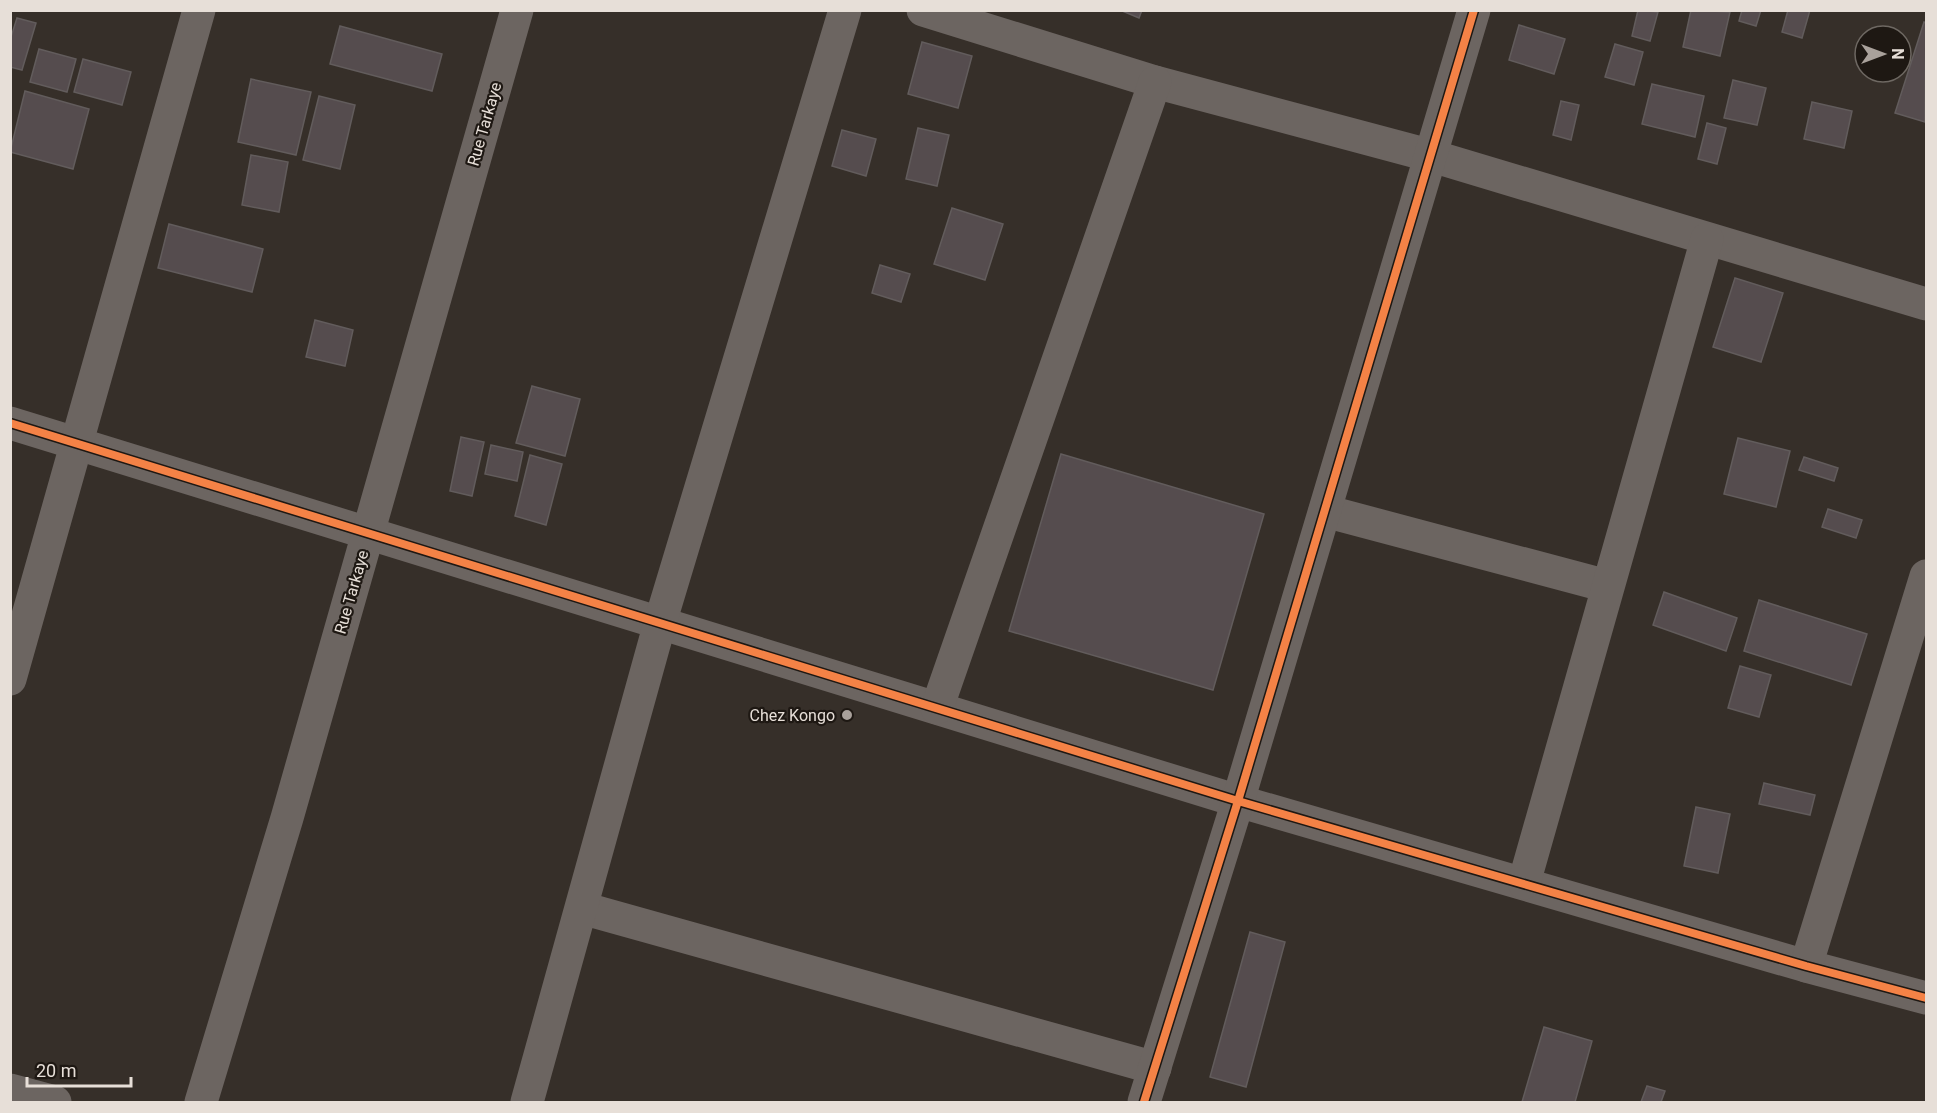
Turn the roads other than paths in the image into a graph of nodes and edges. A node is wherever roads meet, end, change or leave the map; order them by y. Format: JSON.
{"nodes":[{"id":1,"x":199,"y":10,"type":"edge"},
{"id":2,"x":517,"y":10,"type":"edge"},
{"id":3,"x":845,"y":10,"type":"edge"},
{"id":4,"x":923,"y":10,"type":"edge"},
{"id":5,"x":1474,"y":10,"type":"edge"},
{"id":6,"x":1155,"y":82,"type":"junction"},
{"id":7,"x":1432,"y":156,"type":"junction"},
{"id":8,"x":1707,"y":238,"type":"junction"},
{"id":9,"x":1926,"y":304,"type":"edge"},
{"id":10,"x":10,"y":423,"type":"edge"},
{"id":11,"x":76,"y":442,"type":"junction"},
{"id":12,"x":1325,"y":511,"type":"junction"},
{"id":13,"x":368,"y":534,"type":"junction"},
{"id":14,"x":1926,"y":576,"type":"edge"},
{"id":15,"x":1607,"y":586,"type":"junction"},
{"id":16,"x":660,"y":623,"type":"junction"},
{"id":17,"x":10,"y":679,"type":"edge"},
{"id":18,"x":937,"y":708,"type":"junction"},
{"id":19,"x":1238,"y":801,"type":"junction"},
{"id":20,"x":1524,"y":883,"type":"junction"},
{"id":21,"x":582,"y":908,"type":"junction"},
{"id":22,"x":1806,"y":966,"type":"junction"},
{"id":23,"x":1926,"y":998,"type":"edge"},
{"id":24,"x":1155,"y":1068,"type":"junction"},
{"id":25,"x":10,"y":1090,"type":"edge"},
{"id":26,"x":55,"y":1102,"type":"edge"},
{"id":27,"x":201,"y":1102,"type":"edge"},
{"id":28,"x":526,"y":1102,"type":"edge"},
{"id":29,"x":1144,"y":1102,"type":"edge"}],
"edges":[{"from":1,"to":11,"type":"street"},
{"from":2,"to":13,"type":"street","name":"Rue Tarkaye"},
{"from":3,"to":16,"type":"street"},
{"from":4,"to":6,"type":"street"},
{"from":5,"to":7,"type":"street"},
{"from":6,"to":7,"type":"street"},
{"from":6,"to":18,"type":"street"},
{"from":7,"to":8,"type":"street"},
{"from":7,"to":12,"type":"street"},
{"from":8,"to":9,"type":"street"},
{"from":8,"to":15,"type":"street"},
{"from":10,"to":11,"type":"street"},
{"from":11,"to":13,"type":"street"},
{"from":11,"to":17,"type":"street"},
{"from":12,"to":15,"type":"street"},
{"from":12,"to":19,"type":"street"},
{"from":13,"to":16,"type":"street"},
{"from":13,"to":27,"type":"street","name":"Rue Tarkaye"},
{"from":14,"to":22,"type":"street"},
{"from":15,"to":20,"type":"street"},
{"from":16,"to":18,"type":"street"},
{"from":16,"to":21,"type":"street"},
{"from":18,"to":19,"type":"street"},
{"from":19,"to":20,"type":"street"},
{"from":19,"to":24,"type":"street"},
{"from":20,"to":22,"type":"street"},
{"from":21,"to":24,"type":"street"},
{"from":21,"to":28,"type":"street"},
{"from":22,"to":23,"type":"street"},
{"from":24,"to":29,"type":"street"},
{"from":25,"to":26,"type":"street"}]}
